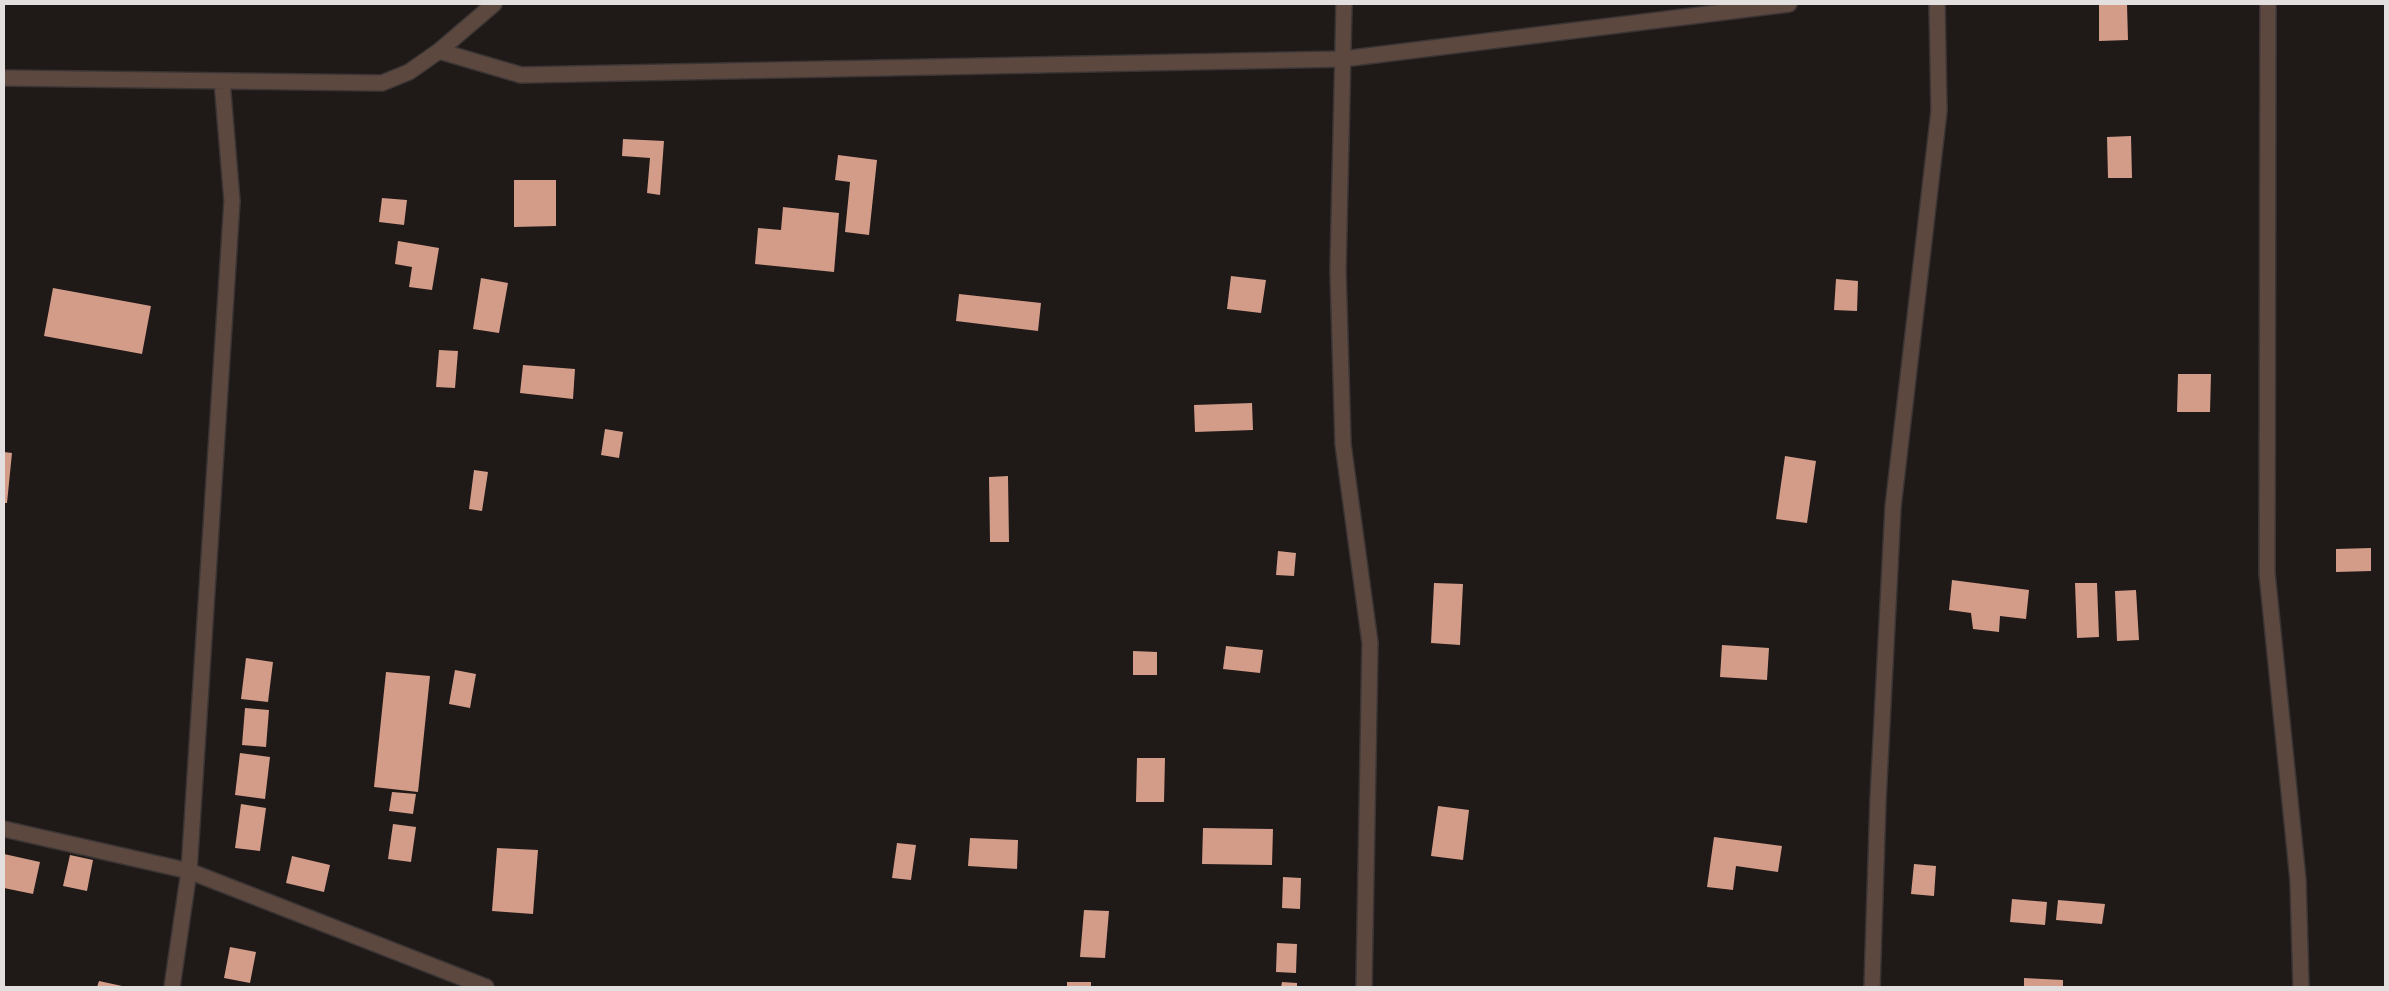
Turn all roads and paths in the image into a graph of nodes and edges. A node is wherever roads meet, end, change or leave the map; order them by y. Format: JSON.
{"nodes":[{"id":1,"x":494,"y":4,"type":"edge"},
{"id":2,"x":1344,"y":4,"type":"edge"},
{"id":3,"x":1790,"y":4,"type":"edge"},
{"id":4,"x":1937,"y":4,"type":"edge"},
{"id":5,"x":2268,"y":4,"type":"edge"},
{"id":6,"x":439,"y":51,"type":"junction"},
{"id":7,"x":1343,"y":59,"type":"junction"},
{"id":8,"x":4,"y":78,"type":"edge"},
{"id":9,"x":222,"y":81,"type":"junction"},
{"id":10,"x":4,"y":829,"type":"edge"},
{"id":11,"x":189,"y":871,"type":"junction"},
{"id":12,"x":172,"y":987,"type":"edge"},
{"id":13,"x":486,"y":987,"type":"edge"},
{"id":14,"x":1364,"y":987,"type":"edge"},
{"id":15,"x":1872,"y":987,"type":"edge"},
{"id":16,"x":2300,"y":987,"type":"edge"}],
"edges":[{"from":1,"to":6,"type":"street"},
{"from":2,"to":7,"type":"street"},
{"from":3,"to":7,"type":"street"},
{"from":4,"to":15,"type":"street"},
{"from":5,"to":16,"type":"street"},
{"from":6,"to":7,"type":"street"},
{"from":6,"to":9,"type":"street"},
{"from":7,"to":14,"type":"street"},
{"from":8,"to":9,"type":"street"},
{"from":9,"to":11,"type":"street"},
{"from":10,"to":11,"type":"street"},
{"from":11,"to":12,"type":"street"},
{"from":11,"to":13,"type":"street"}]}
